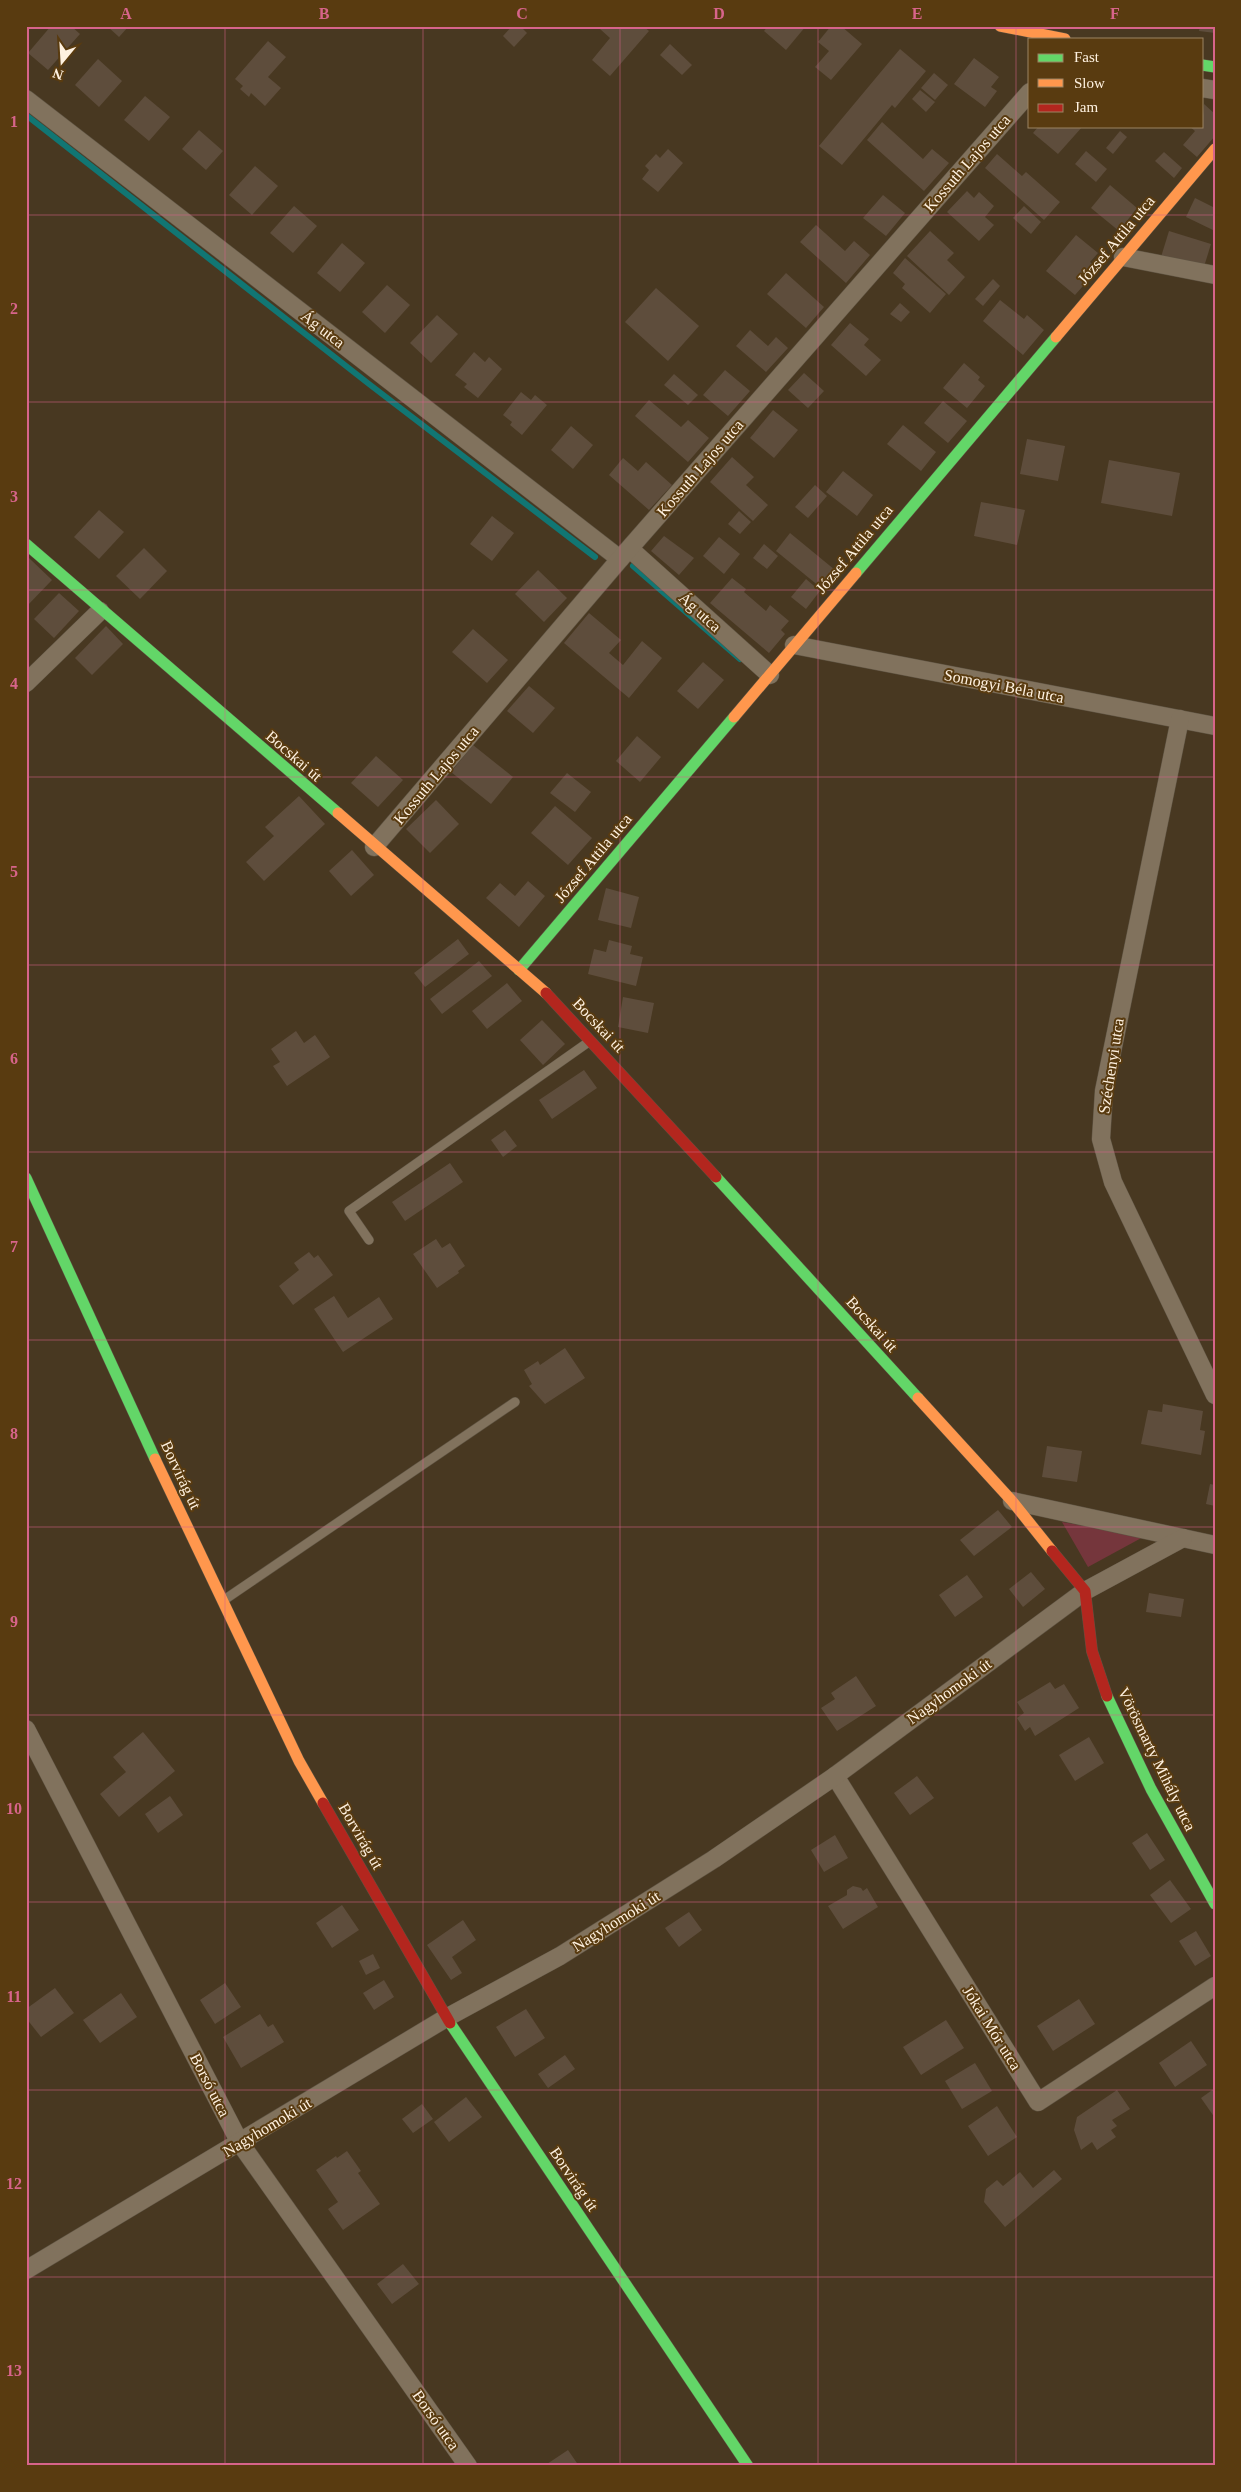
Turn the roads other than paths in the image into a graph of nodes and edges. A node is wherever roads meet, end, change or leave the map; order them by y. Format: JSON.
{"nodes":[{"id":1,"x":1000,"y":26,"type":"edge"},
{"id":2,"x":1060,"y":38,"type":"edge"},
{"id":3,"x":1028,"y":94,"type":"edge"},
{"id":4,"x":26,"y":99,"type":"edge"},
{"id":5,"x":1215,"y":150,"type":"edge"},
{"id":6,"x":1123,"y":257,"type":"junction"},
{"id":7,"x":1215,"y":275,"type":"edge"},
{"id":8,"x":26,"y":544,"type":"edge"},
{"id":9,"x":625,"y":554,"type":"junction"},
{"id":10,"x":100,"y":611,"type":"junction"},
{"id":11,"x":794,"y":645,"type":"junction"},
{"id":12,"x":770,"y":674,"type":"junction"},
{"id":13,"x":26,"y":683,"type":"edge"},
{"id":14,"x":1180,"y":719,"type":"junction"},
{"id":15,"x":1215,"y":726,"type":"edge"},
{"id":16,"x":374,"y":847,"type":"junction"},
{"id":17,"x":519,"y":970,"type":"junction"},
{"id":18,"x":590,"y":1040,"type":"junction"},
{"id":19,"x":26,"y":1178,"type":"edge"},
{"id":20,"x":369,"y":1240,"type":"dead end"},
{"id":21,"x":1215,"y":1395,"type":"edge"},
{"id":22,"x":516,"y":1402,"type":"dead end"},
{"id":23,"x":1012,"y":1501,"type":"junction"},
{"id":24,"x":1183,"y":1538,"type":"junction"},
{"id":25,"x":1215,"y":1545,"type":"edge"},
{"id":26,"x":1085,"y":1591,"type":"junction"},
{"id":27,"x":222,"y":1601,"type":"junction"},
{"id":28,"x":26,"y":1729,"type":"edge"},
{"id":29,"x":835,"y":1776,"type":"junction"},
{"id":30,"x":1215,"y":1904,"type":"edge"},
{"id":31,"x":1215,"y":1986,"type":"edge"},
{"id":32,"x":446,"y":2018,"type":"junction"},
{"id":33,"x":240,"y":2143,"type":"junction"},
{"id":34,"x":26,"y":2270,"type":"edge"},
{"id":35,"x":468,"y":2466,"type":"edge"},
{"id":36,"x":748,"y":2466,"type":"edge"}],
"edges":[{"from":1,"to":2,"type":"street"},
{"from":3,"to":9,"type":"street","name":"Kossuth Lajos utca"},
{"from":4,"to":9,"type":"street","name":"Ág utca"},
{"from":5,"to":6,"type":"street","name":"József Attila utca"},
{"from":6,"to":7,"type":"street"},
{"from":6,"to":11,"type":"street","name":"József Attila utca"},
{"from":8,"to":10,"type":"street","name":"Bocskai út"},
{"from":9,"to":12,"type":"street","name":"Ág utca"},
{"from":9,"to":16,"type":"street","name":"Kossuth Lajos utca"},
{"from":10,"to":13,"type":"street"},
{"from":10,"to":16,"type":"street","name":"Bocskai út"},
{"from":11,"to":12,"type":"street","name":"József Attila utca"},
{"from":11,"to":14,"type":"street","name":"Somogyi Béla utca"},
{"from":12,"to":17,"type":"street","name":"József Attila utca"},
{"from":14,"to":15,"type":"street","name":"Somogyi Béla utca"},
{"from":14,"to":21,"type":"street","name":"Széchenyi utca"},
{"from":16,"to":17,"type":"street","name":"Bocskai út"},
{"from":17,"to":18,"type":"street","name":"Bocskai út"},
{"from":18,"to":20,"type":"lane"},
{"from":18,"to":23,"type":"street","name":"Bocskai út"},
{"from":19,"to":27,"type":"street","name":"Borvirág út"},
{"from":22,"to":27,"type":"lane"},
{"from":23,"to":24,"type":"street"},
{"from":23,"to":26,"type":"street","name":"Bocskai út"},
{"from":24,"to":25,"type":"street"},
{"from":24,"to":26,"type":"street","name":"Nagyhomoki út"},
{"from":26,"to":29,"type":"street","name":"Nagyhomoki út"},
{"from":26,"to":30,"type":"street","name":"Vörösmarty Mihály utca"},
{"from":27,"to":32,"type":"street","name":"Borvirág út"},
{"from":28,"to":33,"type":"street","name":"Borsó utca"},
{"from":29,"to":31,"type":"street","name":"Jókai Mór utca"},
{"from":29,"to":32,"type":"street","name":"Nagyhomoki út"},
{"from":32,"to":33,"type":"street","name":"Nagyhomoki út"},
{"from":32,"to":36,"type":"street","name":"Borvirág út"},
{"from":33,"to":34,"type":"street","name":"Nagyhomoki út"},
{"from":33,"to":35,"type":"street","name":"Borsó utca"}]}
